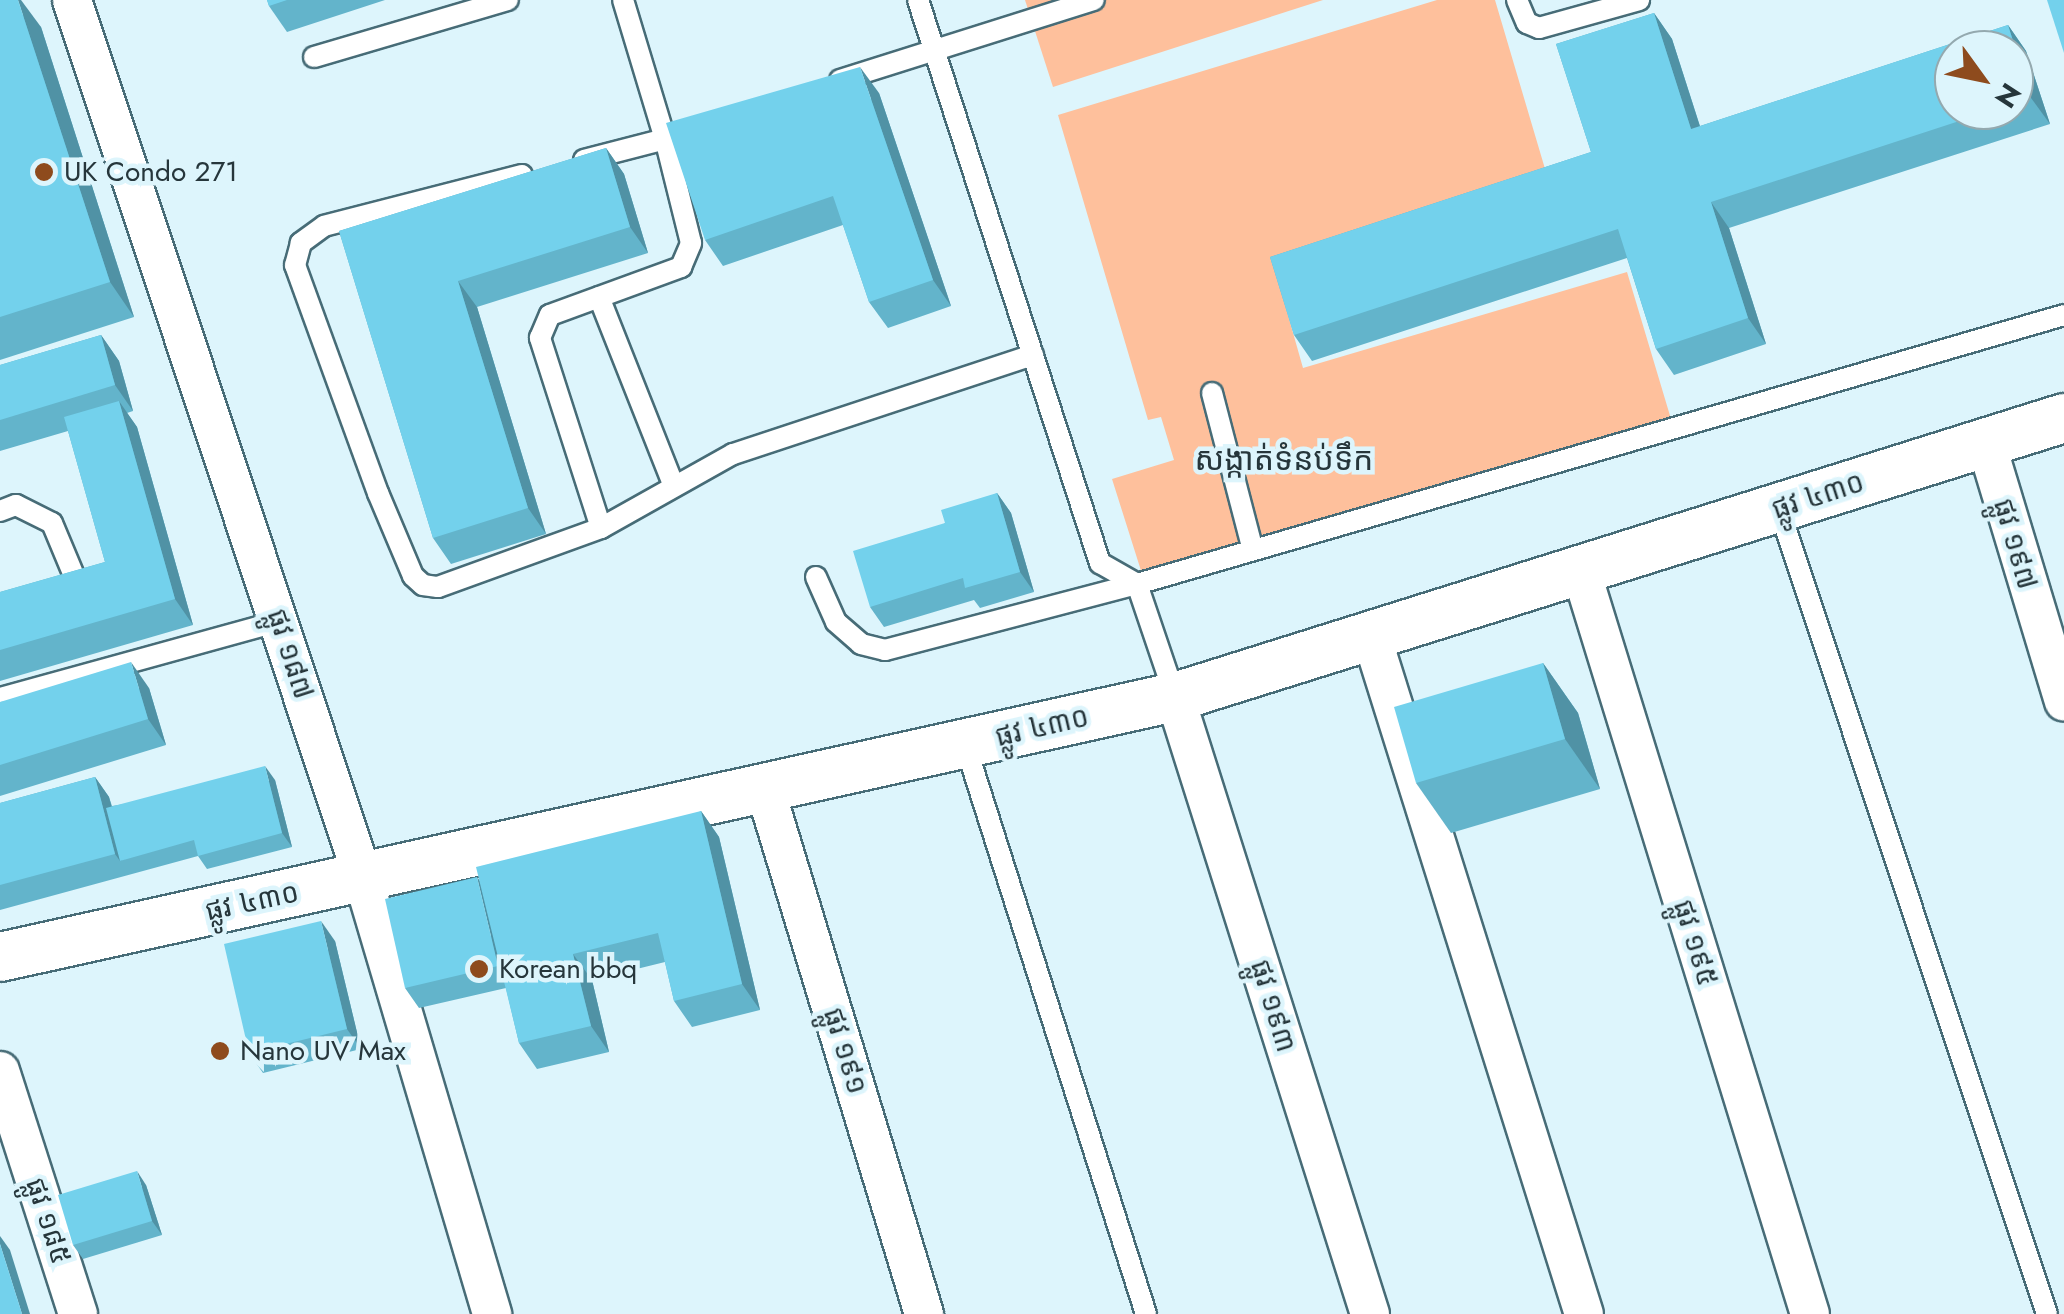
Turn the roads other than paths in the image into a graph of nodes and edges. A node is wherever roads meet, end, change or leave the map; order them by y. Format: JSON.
{"nodes":[{"id":1,"x":72,"y":0,"type":"edge"},
{"id":2,"x":508,"y":0,"type":"edge"},
{"id":3,"x":623,"y":0,"type":"edge"},
{"id":4,"x":918,"y":0,"type":"edge"},
{"id":5,"x":1094,"y":0,"type":"edge"},
{"id":6,"x":1518,"y":0,"type":"edge"},
{"id":7,"x":1638,"y":0,"type":"edge"},
{"id":8,"x":1058,"y":5,"type":"edge"},
{"id":9,"x":934,"y":49,"type":"junction"},
{"id":10,"x":314,"y":57,"type":"dead end"},
{"id":11,"x":826,"y":85,"type":"edge"},
{"id":12,"x":701,"y":127,"type":"edge"},
{"id":13,"x":666,"y":139,"type":"junction"},
{"id":14,"x":600,"y":297,"type":"junction"},
{"id":15,"x":2064,"y":315,"type":"edge"},
{"id":16,"x":1033,"y":355,"type":"junction"},
{"id":17,"x":1212,"y":393,"type":"dead end"},
{"id":18,"x":2064,"y":418,"type":"edge"},
{"id":19,"x":1986,"y":443,"type":"junction"},
{"id":20,"x":674,"y":486,"type":"junction"},
{"id":21,"x":1779,"y":509,"type":"junction"},
{"id":22,"x":0,"y":511,"type":"edge"},
{"id":23,"x":601,"y":528,"type":"junction"},
{"id":24,"x":1253,"y":550,"type":"junction"},
{"id":25,"x":1581,"y":571,"type":"junction"},
{"id":26,"x":816,"y":577,"type":"dead end"},
{"id":27,"x":1137,"y":584,"type":"junction"},
{"id":28,"x":84,"y":599,"type":"edge"},
{"id":29,"x":280,"y":621,"type":"junction"},
{"id":30,"x":1372,"y":638,"type":"junction"},
{"id":31,"x":1176,"y":697,"type":"junction"},
{"id":32,"x":0,"y":698,"type":"edge"},
{"id":33,"x":2064,"y":702,"type":"edge"},
{"id":34,"x":965,"y":744,"type":"junction"},
{"id":35,"x":765,"y":789,"type":"junction"},
{"id":36,"x":363,"y":878,"type":"junction"},
{"id":37,"x":0,"y":957,"type":"edge"},
{"id":38,"x":0,"y":1071,"type":"edge"},
{"id":39,"x":78,"y":1314,"type":"edge"},
{"id":40,"x":492,"y":1314,"type":"edge"},
{"id":41,"x":924,"y":1314,"type":"edge"},
{"id":42,"x":1146,"y":1314,"type":"edge"},
{"id":43,"x":1370,"y":1314,"type":"edge"},
{"id":44,"x":1584,"y":1314,"type":"edge"},
{"id":45,"x":1810,"y":1314,"type":"edge"},
{"id":46,"x":2047,"y":1314,"type":"edge"}],
"edges":[{"from":1,"to":29,"type":"street","name":"ផ្លូវ ១៨៧"},
{"from":2,"to":10,"type":"lane"},
{"from":3,"to":13,"type":"lane"},
{"from":4,"to":9,"type":"lane"},
{"from":5,"to":8,"type":"lane"},
{"from":6,"to":7,"type":"lane"},
{"from":8,"to":9,"type":"lane"},
{"from":9,"to":11,"type":"lane"},
{"from":9,"to":16,"type":"lane"},
{"from":12,"to":13,"type":"lane"},
{"from":13,"to":14,"type":"lane"},
{"from":13,"to":23,"type":"lane"},
{"from":14,"to":20,"type":"lane"},
{"from":14,"to":23,"type":"lane"},
{"from":15,"to":24,"type":"lane"},
{"from":16,"to":20,"type":"lane"},
{"from":16,"to":27,"type":"lane"},
{"from":17,"to":24,"type":"lane"},
{"from":18,"to":19,"type":"street","name":"ផ្លូវ ៤៣០"},
{"from":19,"to":21,"type":"street","name":"ផ្លូវ ៤៣០"},
{"from":19,"to":33,"type":"street","name":"ផ្លូវ ១៩៧"},
{"from":20,"to":23,"type":"lane"},
{"from":21,"to":25,"type":"street","name":"ផ្លូវ ៤៣០"},
{"from":21,"to":46,"type":"lane"},
{"from":22,"to":28,"type":"lane"},
{"from":24,"to":27,"type":"lane"},
{"from":25,"to":30,"type":"street","name":"ផ្លូវ ៤៣០"},
{"from":25,"to":45,"type":"street","name":"ផ្លូវ ១៩៥"},
{"from":26,"to":27,"type":"lane"},
{"from":27,"to":31,"type":"lane"},
{"from":29,"to":32,"type":"lane"},
{"from":29,"to":36,"type":"street","name":"ផ្លូវ ១៨៧"},
{"from":30,"to":31,"type":"street","name":"ផ្លូវ ៤៣០"},
{"from":30,"to":44,"type":"street"},
{"from":31,"to":34,"type":"street","name":"ផ្លូវ ៤៣០"},
{"from":31,"to":43,"type":"street","name":"ផ្លូវ ១៩៣"},
{"from":34,"to":35,"type":"street","name":"ផ្លូវ ៤៣០"},
{"from":34,"to":42,"type":"lane"},
{"from":35,"to":36,"type":"street","name":"ផ្លូវ ៤៣០"},
{"from":35,"to":41,"type":"street","name":"ផ្លូវ ១៩១"},
{"from":36,"to":37,"type":"street","name":"ផ្លូវ ៤៣០"},
{"from":36,"to":40,"type":"street","name":"ផ្លូវ ១៨៧"},
{"from":38,"to":39,"type":"street","name":"ផ្លូវ ១៨៥"}]}
